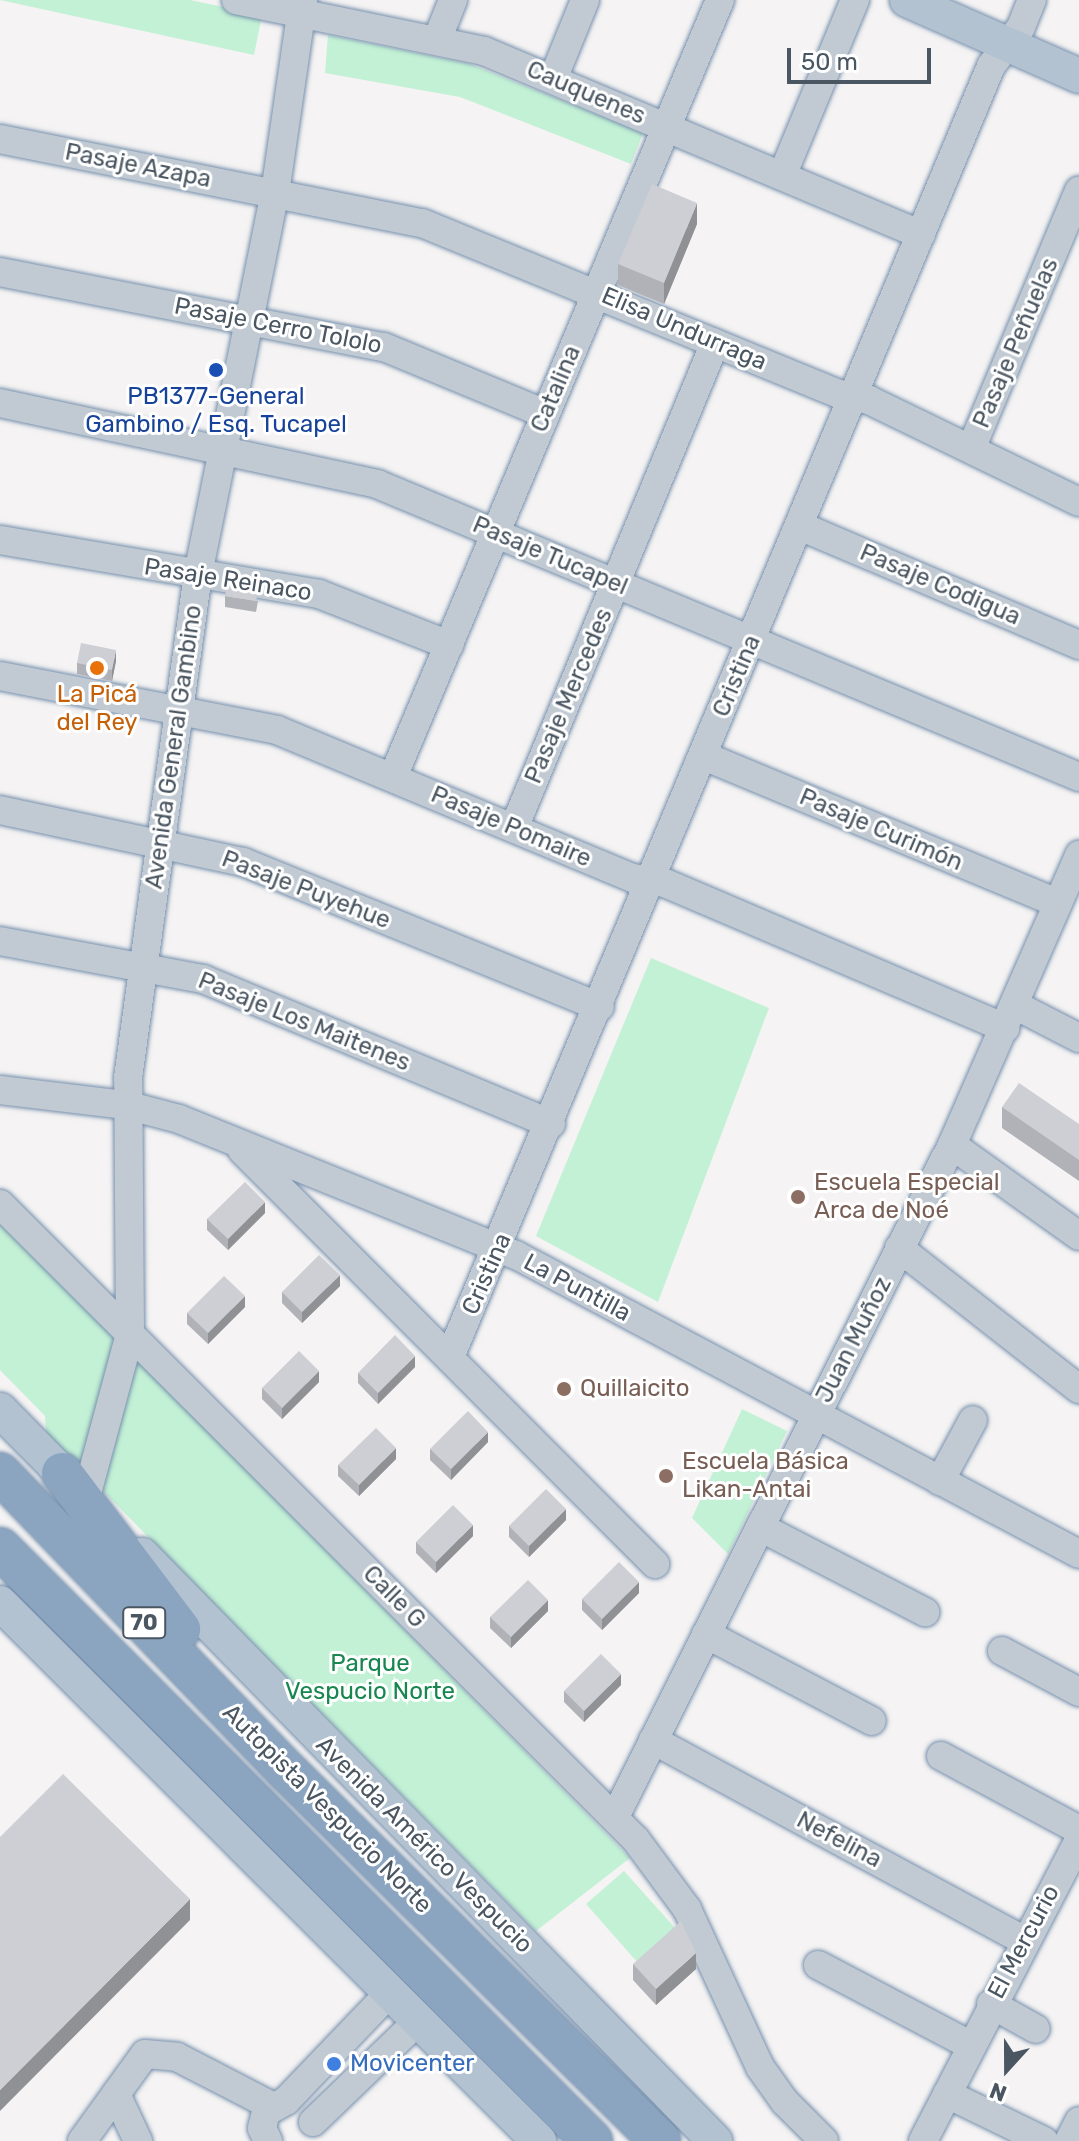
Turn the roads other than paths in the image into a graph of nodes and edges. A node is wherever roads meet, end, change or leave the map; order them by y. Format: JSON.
{"nodes":[{"id":1,"x":236,"y":0,"type":"edge"},
{"id":2,"x":453,"y":0,"type":"edge"},
{"id":3,"x":585,"y":0,"type":"edge"},
{"id":4,"x":720,"y":0,"type":"edge"},
{"id":5,"x":855,"y":0,"type":"edge"},
{"id":6,"x":907,"y":0,"type":"edge"},
{"id":7,"x":1032,"y":0,"type":"edge"},
{"id":8,"x":303,"y":7,"type":"edge"},
{"id":9,"x":437,"y":40,"type":"junction"},
{"id":10,"x":1006,"y":47,"type":"junction"},
{"id":11,"x":1079,"y":76,"type":"edge"},
{"id":12,"x":553,"y":79,"type":"junction"},
{"id":13,"x":666,"y":127,"type":"junction"},
{"id":14,"x":0,"y":139,"type":"edge"},
{"id":15,"x":782,"y":176,"type":"junction"},
{"id":16,"x":1079,"y":191,"type":"edge"},
{"id":17,"x":275,"y":193,"type":"junction"},
{"id":18,"x":921,"y":235,"type":"junction"},
{"id":19,"x":0,"y":272,"type":"edge"},
{"id":20,"x":596,"y":293,"type":"junction"},
{"id":21,"x":251,"y":320,"type":"junction"},
{"id":22,"x":715,"y":343,"type":"junction"},
{"id":23,"x":854,"y":396,"type":"junction"},
{"id":24,"x":0,"y":403,"type":"edge"},
{"id":25,"x":546,"y":414,"type":"junction"},
{"id":26,"x":221,"y":448,"type":"junction"},
{"id":27,"x":971,"y":449,"type":"junction"},
{"id":28,"x":1079,"y":502,"type":"edge"},
{"id":29,"x":800,"y":526,"type":"junction"},
{"id":30,"x":496,"y":533,"type":"junction"},
{"id":31,"x":0,"y":540,"type":"edge"},
{"id":32,"x":198,"y":574,"type":"junction"},
{"id":33,"x":616,"y":583,"type":"junction"},
{"id":34,"x":753,"y":640,"type":"junction"},
{"id":35,"x":449,"y":645,"type":"junction"},
{"id":36,"x":1079,"y":645,"type":"edge"},
{"id":37,"x":0,"y":676,"type":"edge"},
{"id":38,"x":180,"y":711,"type":"junction"},
{"id":39,"x":704,"y":756,"type":"junction"},
{"id":40,"x":393,"y":777,"type":"junction"},
{"id":41,"x":1079,"y":777,"type":"edge"},
{"id":42,"x":0,"y":810,"type":"edge"},
{"id":43,"x":514,"y":828,"type":"junction"},
{"id":44,"x":161,"y":846,"type":"junction"},
{"id":45,"x":1079,"y":855,"type":"edge"},
{"id":46,"x":652,"y":881,"type":"junction"},
{"id":47,"x":1068,"y":892,"type":"edge"},
{"id":48,"x":0,"y":941,"type":"edge"},
{"id":49,"x":144,"y":968,"type":"junction"},
{"id":50,"x":600,"y":1007,"type":"junction"},
{"id":51,"x":1010,"y":1016,"type":"junction"},
{"id":52,"x":1079,"y":1038,"type":"edge"},
{"id":53,"x":0,"y":1090,"type":"edge"},
{"id":54,"x":126,"y":1105,"type":"junction"},
{"id":55,"x":551,"y":1124,"type":"junction"},
{"id":56,"x":232,"y":1141,"type":"junction"},
{"id":57,"x":952,"y":1145,"type":"junction"},
{"id":58,"x":0,"y":1204,"type":"edge"},
{"id":59,"x":1079,"y":1236,"type":"edge"},
{"id":60,"x":899,"y":1248,"type":"junction"},
{"id":61,"x":499,"y":1249,"type":"junction"},
{"id":62,"x":130,"y":1334,"type":"junction"},
{"id":63,"x":450,"y":1357,"type":"junction"},
{"id":64,"x":1079,"y":1389,"type":"edge"},
{"id":65,"x":0,"y":1410,"type":"edge"},
{"id":66,"x":816,"y":1415,"type":"junction"},
{"id":67,"x":973,"y":1420,"type":"dead end"},
{"id":68,"x":0,"y":1473,"type":"edge"},
{"id":69,"x":940,"y":1481,"type":"junction"},
{"id":70,"x":74,"y":1485,"type":"junction"},
{"id":71,"x":760,"y":1527,"type":"junction"},
{"id":72,"x":0,"y":1548,"type":"edge"},
{"id":73,"x":1079,"y":1554,"type":"edge"},
{"id":74,"x":655,"y":1564,"type":"dead end"},
{"id":75,"x":0,"y":1603,"type":"edge"},
{"id":76,"x":925,"y":1612,"type":"dead end"},
{"id":77,"x":706,"y":1634,"type":"junction"},
{"id":78,"x":1002,"y":1651,"type":"dead end"},
{"id":79,"x":1079,"y":1692,"type":"edge"},
{"id":80,"x":872,"y":1721,"type":"dead end"},
{"id":81,"x":653,"y":1740,"type":"junction"},
{"id":82,"x":941,"y":1756,"type":"dead end"},
{"id":83,"x":288,"y":1772,"type":"junction"},
{"id":84,"x":615,"y":1817,"type":"junction"},
{"id":85,"x":1079,"y":1830,"type":"edge"},
{"id":86,"x":1079,"y":1840,"type":"edge"},
{"id":87,"x":1025,"y":1941,"type":"junction"},
{"id":88,"x":818,"y":1965,"type":"dead end"},
{"id":89,"x":390,"y":1992,"type":"junction"},
{"id":90,"x":991,"y":2004,"type":"junction"},
{"id":91,"x":418,"y":2021,"type":"junction"},
{"id":92,"x":1036,"y":2029,"type":"dead end"},
{"id":93,"x":970,"y":2045,"type":"junction"},
{"id":94,"x":116,"y":2094,"type":"junction"},
{"id":95,"x":947,"y":2094,"type":"junction"},
{"id":96,"x":279,"y":2104,"type":"junction"},
{"id":97,"x":1079,"y":2121,"type":"edge"},
{"id":98,"x":312,"y":2134,"type":"edge"},
{"id":99,"x":92,"y":2136,"type":"edge"},
{"id":100,"x":138,"y":2141,"type":"edge"},
{"id":101,"x":268,"y":2141,"type":"edge"},
{"id":102,"x":539,"y":2141,"type":"edge"},
{"id":103,"x":592,"y":2141,"type":"edge"},
{"id":104,"x":660,"y":2141,"type":"edge"},
{"id":105,"x":715,"y":2141,"type":"edge"},
{"id":106,"x":824,"y":2141,"type":"edge"},
{"id":107,"x":923,"y":2141,"type":"edge"},
{"id":108,"x":1044,"y":2141,"type":"edge"},
{"id":109,"x":1069,"y":2141,"type":"edge"}],
"edges":[{"from":1,"to":8,"type":"street","name":"Cauquenes"},
{"from":2,"to":9,"type":"street"},
{"from":3,"to":12,"type":"street"},
{"from":4,"to":13,"type":"street","name":"Catalina"},
{"from":5,"to":15,"type":"street"},
{"from":6,"to":10,"type":"main road"},
{"from":7,"to":10,"type":"street","name":"Cristina"},
{"from":8,"to":9,"type":"street","name":"Cauquenes"},
{"from":8,"to":17,"type":"street","name":"Avenida General Gambino"},
{"from":9,"to":12,"type":"street","name":"Cauquenes"},
{"from":10,"to":11,"type":"main road"},
{"from":10,"to":18,"type":"street","name":"Cristina"},
{"from":12,"to":13,"type":"street","name":"Cauquenes"},
{"from":13,"to":15,"type":"street","name":"Cauquenes"},
{"from":13,"to":20,"type":"street","name":"Catalina"},
{"from":14,"to":17,"type":"street","name":"Pasaje Azapa"},
{"from":15,"to":18,"type":"street","name":"Cauquenes"},
{"from":16,"to":27,"type":"street","name":"Pasaje Peñuelas"},
{"from":17,"to":20,"type":"street","name":"Elisa Undurraga"},
{"from":17,"to":21,"type":"street","name":"Avenida General Gambino"},
{"from":18,"to":23,"type":"street","name":"Cristina"},
{"from":19,"to":21,"type":"street","name":"Pasaje Cerro Tololo"},
{"from":20,"to":22,"type":"street","name":"Elisa Undurraga"},
{"from":20,"to":25,"type":"street","name":"Catalina"},
{"from":21,"to":25,"type":"street","name":"Pasaje Cerro Tololo"},
{"from":21,"to":26,"type":"street","name":"Avenida General Gambino"},
{"from":22,"to":23,"type":"street","name":"Elisa Undurraga"},
{"from":22,"to":33,"type":"street","name":"Pasaje Mercedes"},
{"from":23,"to":27,"type":"street","name":"Elisa Undurraga"},
{"from":23,"to":29,"type":"street","name":"Cristina"},
{"from":24,"to":26,"type":"street","name":"Pasaje Tucapel"},
{"from":25,"to":30,"type":"street","name":"Catalina"},
{"from":26,"to":30,"type":"street","name":"Pasaje Tucapel"},
{"from":26,"to":32,"type":"street","name":"Avenida General Gambino"},
{"from":27,"to":28,"type":"street","name":"Elisa Undurraga"},
{"from":29,"to":34,"type":"street","name":"Cristina"},
{"from":29,"to":36,"type":"street","name":"Pasaje Codigua"},
{"from":30,"to":33,"type":"street","name":"Pasaje Tucapel"},
{"from":30,"to":35,"type":"street","name":"Catalina"},
{"from":31,"to":32,"type":"street","name":"Pasaje Reinaco"},
{"from":32,"to":35,"type":"street","name":"Pasaje Reinaco"},
{"from":32,"to":38,"type":"street","name":"Avenida General Gambino"},
{"from":33,"to":34,"type":"street","name":"Pasaje Tucapel"},
{"from":33,"to":43,"type":"street","name":"Pasaje Mercedes"},
{"from":34,"to":39,"type":"street","name":"Cristina"},
{"from":34,"to":41,"type":"street","name":"Pasaje Tucapel"},
{"from":35,"to":40,"type":"street","name":"Catalina"},
{"from":37,"to":38,"type":"street","name":"Pasaje Pomaire"},
{"from":38,"to":40,"type":"street","name":"Pasaje Pomaire"},
{"from":38,"to":44,"type":"street","name":"Avenida General Gambino"},
{"from":39,"to":46,"type":"street","name":"Cristina"},
{"from":39,"to":47,"type":"street","name":"Pasaje Curimón"},
{"from":40,"to":43,"type":"street","name":"Pasaje Pomaire"},
{"from":42,"to":44,"type":"street","name":"Pasaje Puyehue"},
{"from":43,"to":46,"type":"street","name":"Pasaje Pomaire"},
{"from":44,"to":49,"type":"street","name":"Avenida General Gambino"},
{"from":44,"to":50,"type":"street","name":"Pasaje Puyehue"},
{"from":45,"to":47,"type":"street","name":"Juan Muñoz"},
{"from":46,"to":50,"type":"street","name":"Cristina"},
{"from":46,"to":51,"type":"street","name":"Pasaje Pomaire"},
{"from":47,"to":51,"type":"street","name":"Juan Muñoz"},
{"from":48,"to":49,"type":"street","name":"Pasaje Los Maitenes"},
{"from":49,"to":54,"type":"street","name":"Avenida General Gambino"},
{"from":49,"to":55,"type":"street","name":"Pasaje Los Maitenes"},
{"from":50,"to":55,"type":"street","name":"Cristina"},
{"from":51,"to":52,"type":"street","name":"Pasaje Pomaire"},
{"from":51,"to":57,"type":"street","name":"Juan Muñoz"},
{"from":53,"to":54,"type":"street","name":"La Puntilla"},
{"from":54,"to":56,"type":"street","name":"La Puntilla"},
{"from":54,"to":62,"type":"street","name":"Avenida General Gambino"},
{"from":55,"to":61,"type":"street","name":"Cristina"},
{"from":56,"to":61,"type":"street","name":"La Puntilla"},
{"from":56,"to":63,"type":"street"},
{"from":57,"to":59,"type":"street"},
{"from":57,"to":60,"type":"street","name":"Juan Muñoz"},
{"from":58,"to":62,"type":"street","name":"Calle G"},
{"from":60,"to":64,"type":"street"},
{"from":60,"to":66,"type":"street","name":"Juan Muñoz"},
{"from":61,"to":63,"type":"street","name":"Cristina"},
{"from":61,"to":66,"type":"street","name":"La Puntilla"},
{"from":62,"to":70,"type":"street","name":"Avenida General Gambino"},
{"from":62,"to":84,"type":"street","name":"Calle G"},
{"from":63,"to":74,"type":"street"},
{"from":65,"to":70,"type":"main road","name":"Avenida Américo Vespucio"},
{"from":66,"to":69,"type":"street","name":"La Puntilla"},
{"from":66,"to":71,"type":"street","name":"Juan Muñoz"},
{"from":67,"to":69,"type":"street"},
{"from":68,"to":83,"type":"highway","name":"Autopista Vespucio Norte","number":"70"},
{"from":69,"to":73,"type":"street","name":"La Puntilla"},
{"from":70,"to":83,"type":"highway"},
{"from":70,"to":105,"type":"main road","name":"Avenida Américo Vespucio"},
{"from":71,"to":76,"type":"street"},
{"from":71,"to":77,"type":"street","name":"Juan Muñoz"},
{"from":72,"to":103,"type":"highway","name":"Autopista Vespucio Norte","number":"70"},
{"from":75,"to":89,"type":"main road"},
{"from":77,"to":80,"type":"street"},
{"from":77,"to":81,"type":"street","name":"Juan Muñoz"},
{"from":78,"to":79,"type":"street"},
{"from":81,"to":84,"type":"street","name":"Juan Muñoz"},
{"from":81,"to":87,"type":"street","name":"Nefelina"},
{"from":82,"to":85,"type":"street"},
{"from":83,"to":104,"type":"highway","name":"Autopista Vespucio Norte","number":"70"},
{"from":84,"to":106,"type":"street","name":"Calle G"},
{"from":86,"to":87,"type":"street","name":"El Mercurio"},
{"from":87,"to":90,"type":"street","name":"El Mercurio"},
{"from":88,"to":93,"type":"street"},
{"from":89,"to":91,"type":"main road"},
{"from":89,"to":96,"type":"street"},
{"from":90,"to":92,"type":"street"},
{"from":90,"to":93,"type":"street","name":"El Mercurio"},
{"from":91,"to":98,"type":"street"},
{"from":91,"to":102,"type":"main road"},
{"from":93,"to":95,"type":"street","name":"El Mercurio"},
{"from":94,"to":96,"type":"street"},
{"from":94,"to":99,"type":"street"},
{"from":94,"to":100,"type":"street"},
{"from":95,"to":107,"type":"street","name":"El Mercurio"},
{"from":95,"to":108,"type":"street"},
{"from":96,"to":98,"type":"street"},
{"from":96,"to":101,"type":"street"},
{"from":97,"to":109,"type":"street"}]}
